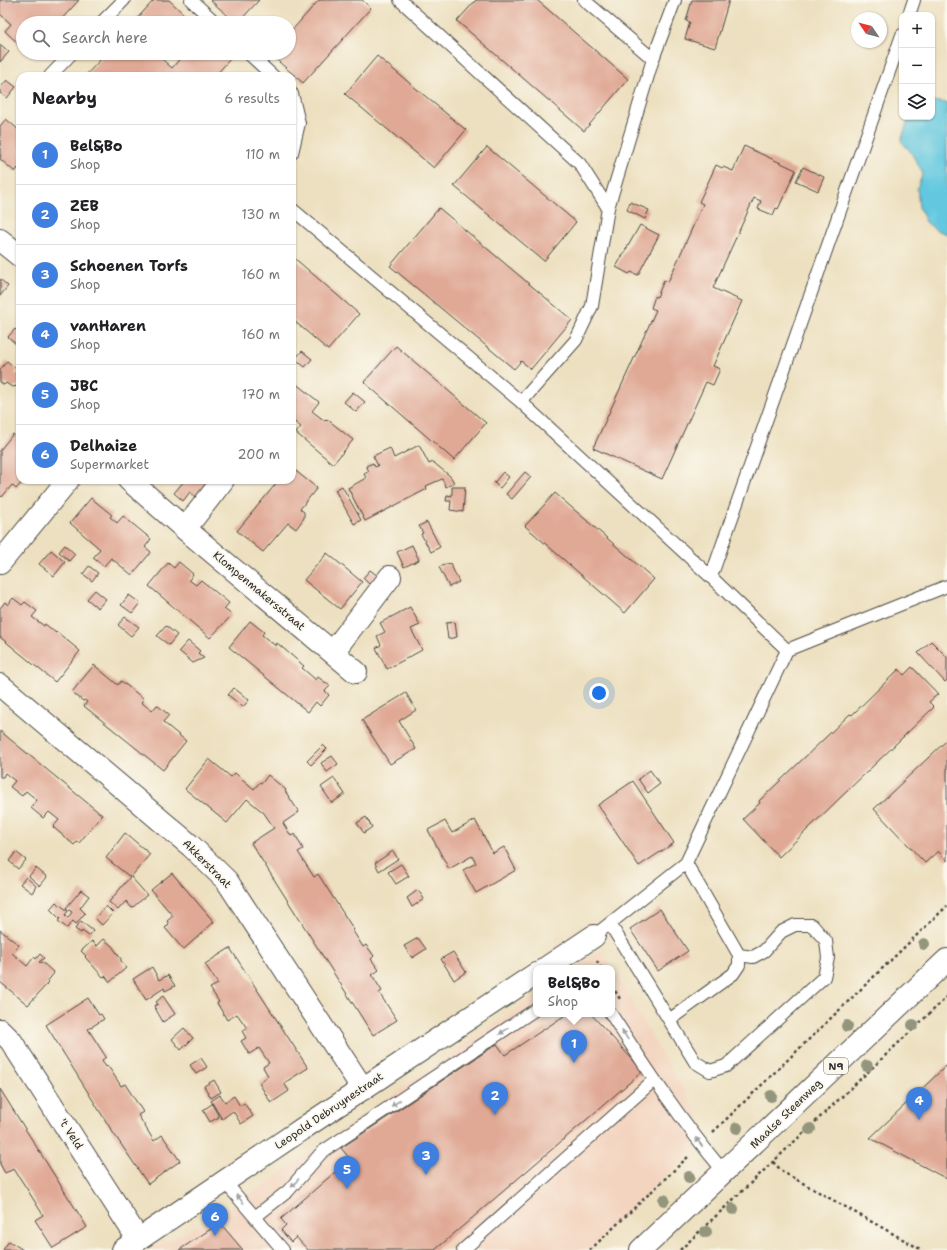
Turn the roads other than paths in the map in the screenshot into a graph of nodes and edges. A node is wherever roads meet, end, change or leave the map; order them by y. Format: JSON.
{"nodes":[{"id":1,"x":124,"y":0,"type":"edge"},
{"id":2,"x":191,"y":0,"type":"edge"},
{"id":3,"x":400,"y":0,"type":"edge"},
{"id":4,"x":584,"y":0,"type":"edge"},
{"id":5,"x":675,"y":0,"type":"edge"},
{"id":6,"x":914,"y":0,"type":"edge"},
{"id":7,"x":910,"y":12,"type":"edge"},
{"id":8,"x":108,"y":16,"type":"edge"},
{"id":9,"x":208,"y":16,"type":"edge"},
{"id":10,"x":899,"y":44,"type":"edge"},
{"id":11,"x":653,"y":59,"type":"junction"},
{"id":12,"x":65,"y":60,"type":"edge"},
{"id":13,"x":256,"y":60,"type":"edge"},
{"id":14,"x":54,"y":72,"type":"edge"},
{"id":15,"x":269,"y":72,"type":"edge"},
{"id":16,"x":296,"y":110,"type":"edge"},
{"id":17,"x":296,"y":135,"type":"edge"},
{"id":18,"x":608,"y":208,"type":"junction"},
{"id":19,"x":296,"y":212,"type":"edge"},
{"id":20,"x":0,"y":240,"type":"edge"},
{"id":21,"x":16,"y":253,"type":"edge"},
{"id":22,"x":521,"y":402,"type":"junction"},
{"id":23,"x":65,"y":484,"type":"edge"},
{"id":24,"x":134,"y":484,"type":"edge"},
{"id":25,"x":220,"y":484,"type":"edge"},
{"id":26,"x":185,"y":529,"type":"junction"},
{"id":27,"x":0,"y":563,"type":"edge"},
{"id":28,"x":390,"y":577,"type":"dead end"},
{"id":29,"x":711,"y":577,"type":"junction"},
{"id":30,"x":947,"y":586,"type":"edge"},
{"id":31,"x":787,"y":650,"type":"junction"},
{"id":32,"x":333,"y":652,"type":"junction"},
{"id":33,"x":356,"y":672,"type":"dead end"},
{"id":34,"x":0,"y":685,"type":"edge"},
{"id":35,"x":686,"y":863,"type":"junction"},
{"id":36,"x":602,"y":930,"type":"junction"},
{"id":37,"x":740,"y":955,"type":"junction"},
{"id":38,"x":947,"y":960,"type":"edge"},
{"id":39,"x":550,"y":965,"type":"edge"},
{"id":40,"x":533,"y":976,"type":"edge"},
{"id":41,"x":533,"y":1011,"type":"edge"},
{"id":42,"x":613,"y":1017,"type":"edge"},
{"id":43,"x":670,"y":1020,"type":"junction"},
{"id":44,"x":0,"y":1030,"type":"edge"},
{"id":45,"x":654,"y":1080,"type":"junction"},
{"id":46,"x":363,"y":1089,"type":"junction"},
{"id":47,"x":724,"y":1172,"type":"junction"},
{"id":48,"x":224,"y":1181,"type":"junction"},
{"id":49,"x":255,"y":1217,"type":"junction"},
{"id":50,"x":131,"y":1245,"type":"edge"},
{"id":51,"x":283,"y":1250,"type":"edge"},
{"id":52,"x":463,"y":1250,"type":"edge"},
{"id":53,"x":641,"y":1250,"type":"edge"}],
"edges":[{"from":1,"to":8,"type":"lane"},
{"from":2,"to":9,"type":"lane"},
{"from":3,"to":18,"type":"lane"},
{"from":4,"to":11,"type":"lane"},
{"from":5,"to":11,"type":"lane"},
{"from":6,"to":7,"type":"lane"},
{"from":10,"to":29,"type":"lane"},
{"from":11,"to":18,"type":"lane"},
{"from":12,"to":14,"type":"lane"},
{"from":13,"to":15,"type":"lane"},
{"from":16,"to":17,"type":"lane"},
{"from":18,"to":22,"type":"lane"},
{"from":19,"to":22,"type":"lane"},
{"from":20,"to":21,"type":"street"},
{"from":22,"to":29,"type":"lane"},
{"from":23,"to":27,"type":"street"},
{"from":24,"to":26,"type":"street","name":"Klompenmakersstraat"},
{"from":25,"to":26,"type":"street"},
{"from":26,"to":32,"type":"street","name":"Klompenmakersstraat"},
{"from":28,"to":32,"type":"street"},
{"from":29,"to":31,"type":"lane"},
{"from":30,"to":31,"type":"lane"},
{"from":31,"to":35,"type":"lane"},
{"from":32,"to":33,"type":"street","name":"Klompenmakersstraat"},
{"from":34,"to":46,"type":"street","name":"Akkerstraat"},
{"from":35,"to":36,"type":"lane"},
{"from":35,"to":37,"type":"lane"},
{"from":36,"to":39,"type":"street"},
{"from":36,"to":43,"type":"lane"},
{"from":37,"to":43,"type":"lane"},
{"from":37,"to":43,"type":"lane"},
{"from":38,"to":47,"type":"street","name":"Maalse Steenweg","number":"N9"},
{"from":40,"to":46,"type":"street","name":"Leopold Debruynestraat"},
{"from":41,"to":49,"type":"lane","one_way":true},
{"from":45,"to":42,"type":"lane","one_way":true},
{"from":44,"to":50,"type":"street","name":"'t Veld"},
{"from":47,"to":45,"type":"lane","one_way":true},
{"from":45,"to":52,"type":"lane"},
{"from":46,"to":48,"type":"street","name":"Leopold Debruynestraat"},
{"from":47,"to":53,"type":"street","name":"Maalse Steenweg","number":"N9"},
{"from":49,"to":48,"type":"lane","one_way":true},
{"from":48,"to":50,"type":"street","name":"Leopold Debruynestraat"},
{"from":49,"to":51,"type":"lane"}]}
